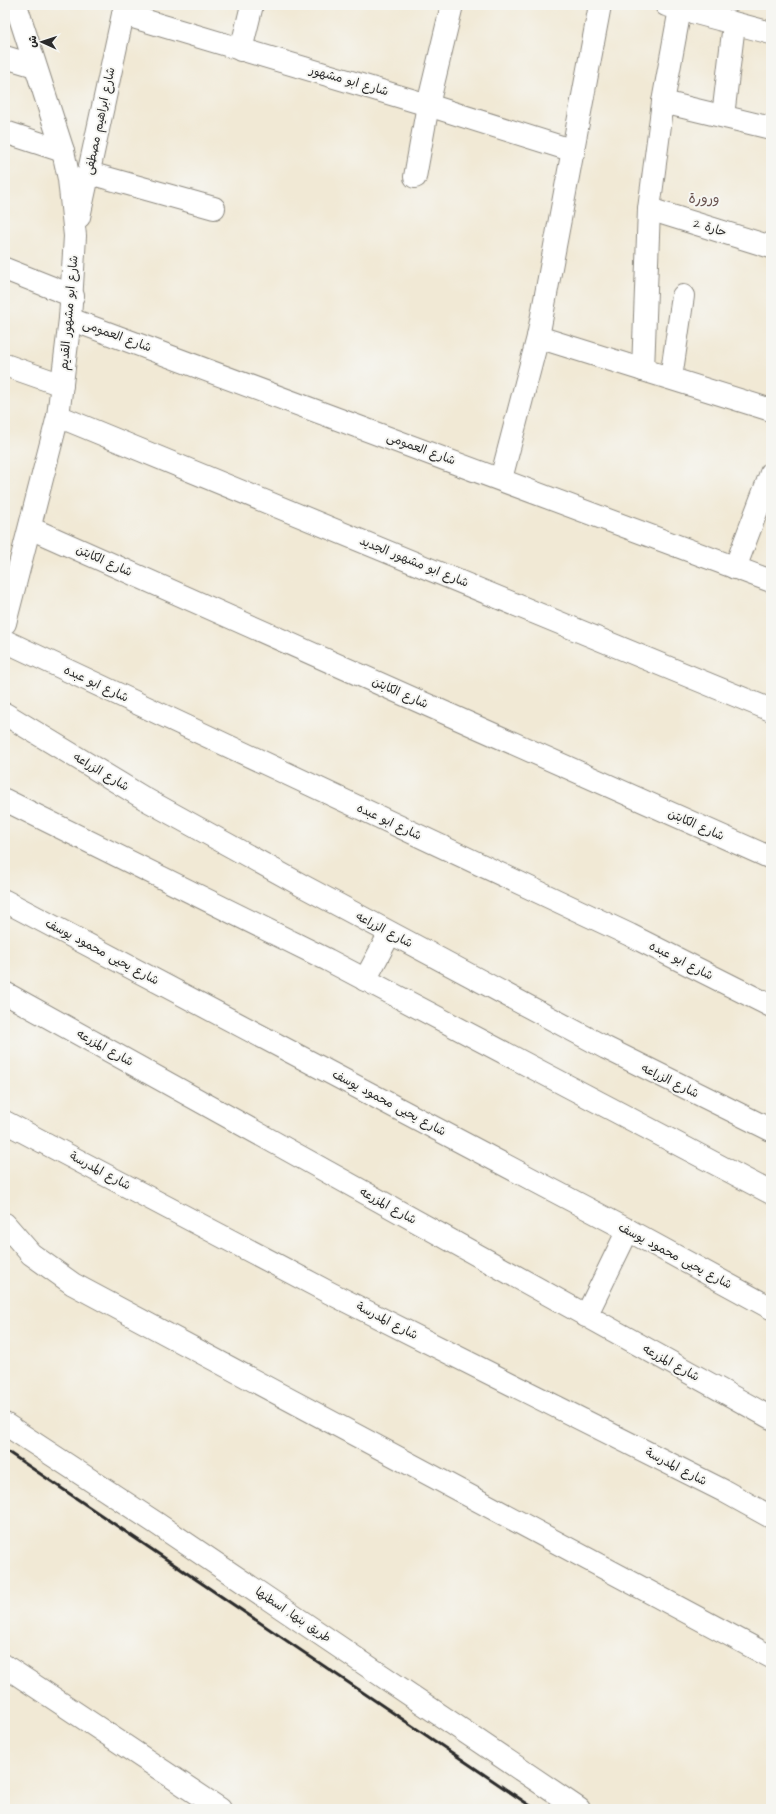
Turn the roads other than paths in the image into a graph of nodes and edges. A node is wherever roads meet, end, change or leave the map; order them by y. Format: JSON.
{"nodes":[{"id":1,"x":16,"y":5,"type":"edge"},
{"id":2,"x":252,"y":5,"type":"edge"},
{"id":3,"x":452,"y":5,"type":"edge"},
{"id":4,"x":600,"y":5,"type":"edge"},
{"id":5,"x":673,"y":7,"type":"edge"},
{"id":6,"x":124,"y":10,"type":"edge"},
{"id":7,"x":734,"y":24,"type":"junction"},
{"id":8,"x":771,"y":33,"type":"edge"},
{"id":9,"x":242,"y":50,"type":"junction"},
{"id":10,"x":5,"y":57,"type":"edge"},
{"id":11,"x":35,"y":66,"type":"junction"},
{"id":12,"x":663,"y":102,"type":"junction"},
{"id":13,"x":428,"y":105,"type":"junction"},
{"id":14,"x":723,"y":116,"type":"junction"},
{"id":15,"x":771,"y":128,"type":"edge"},
{"id":16,"x":5,"y":132,"type":"edge"},
{"id":17,"x":574,"y":150,"type":"junction"},
{"id":18,"x":63,"y":151,"type":"junction"},
{"id":19,"x":89,"y":172,"type":"junction"},
{"id":20,"x":415,"y":177,"type":"dead end"},
{"id":21,"x":214,"y":208,"type":"dead end"},
{"id":22,"x":649,"y":209,"type":"junction"},
{"id":23,"x":75,"y":236,"type":"junction"},
{"id":24,"x":771,"y":247,"type":"edge"},
{"id":25,"x":5,"y":269,"type":"edge"},
{"id":26,"x":73,"y":296,"type":"junction"},
{"id":27,"x":683,"y":296,"type":"dead end"},
{"id":28,"x":70,"y":319,"type":"junction"},
{"id":29,"x":538,"y":337,"type":"junction"},
{"id":30,"x":5,"y":365,"type":"edge"},
{"id":31,"x":643,"y":370,"type":"junction"},
{"id":32,"x":671,"y":378,"type":"junction"},
{"id":33,"x":62,"y":385,"type":"junction"},
{"id":34,"x":771,"y":410,"type":"edge"},
{"id":35,"x":58,"y":416,"type":"junction"},
{"id":36,"x":771,"y":473,"type":"edge"},
{"id":37,"x":501,"y":479,"type":"junction"},
{"id":38,"x":30,"y":528,"type":"junction"},
{"id":39,"x":735,"y":568,"type":"junction"},
{"id":40,"x":771,"y":581,"type":"edge"},
{"id":41,"x":5,"y":623,"type":"edge"},
{"id":42,"x":5,"y":641,"type":"edge"},
{"id":43,"x":771,"y":710,"type":"edge"},
{"id":44,"x":5,"y":714,"type":"edge"},
{"id":45,"x":5,"y":800,"type":"edge"},
{"id":46,"x":771,"y":858,"type":"edge"},
{"id":47,"x":5,"y":901,"type":"edge"},
{"id":48,"x":390,"y":933,"type":"junction"},
{"id":49,"x":365,"y":980,"type":"junction"},
{"id":50,"x":5,"y":993,"type":"edge"},
{"id":51,"x":771,"y":1006,"type":"edge"},
{"id":52,"x":5,"y":1122,"type":"edge"},
{"id":53,"x":771,"y":1130,"type":"edge"},
{"id":54,"x":771,"y":1194,"type":"edge"},
{"id":55,"x":5,"y":1224,"type":"edge"},
{"id":56,"x":628,"y":1230,"type":"junction"},
{"id":57,"x":771,"y":1308,"type":"edge"},
{"id":58,"x":586,"y":1316,"type":"junction"},
{"id":59,"x":771,"y":1418,"type":"edge"},
{"id":60,"x":5,"y":1424,"type":"edge"},
{"id":61,"x":771,"y":1517,"type":"edge"},
{"id":62,"x":771,"y":1657,"type":"edge"},
{"id":63,"x":5,"y":1666,"type":"edge"},
{"id":64,"x":220,"y":1809,"type":"edge"},
{"id":65,"x":579,"y":1809,"type":"edge"}],
"edges":[{"from":1,"to":11,"type":"street","name":"شارع ابو مشهور القديم"},
{"from":2,"to":9,"type":"street"},
{"from":3,"to":13,"type":"street"},
{"from":4,"to":17,"type":"street"},
{"from":5,"to":7,"type":"street"},
{"from":5,"to":12,"type":"street"},
{"from":6,"to":9,"type":"street","name":"شارع ابو مشهور"},
{"from":6,"to":19,"type":"street","name":"شارع ابراهيم مصطفى"},
{"from":7,"to":8,"type":"street"},
{"from":7,"to":14,"type":"street"},
{"from":9,"to":13,"type":"street","name":"شارع ابو مشهور"},
{"from":10,"to":11,"type":"street"},
{"from":11,"to":18,"type":"street","name":"شارع ابو مشهور القديم"},
{"from":12,"to":14,"type":"street"},
{"from":12,"to":22,"type":"street"},
{"from":13,"to":17,"type":"street","name":"شارع ابو مشهور"},
{"from":13,"to":20,"type":"street"},
{"from":14,"to":15,"type":"street"},
{"from":16,"to":18,"type":"street"},
{"from":17,"to":29,"type":"street"},
{"from":18,"to":23,"type":"street","name":"شارع ابو مشهور القديم"},
{"from":19,"to":21,"type":"street"},
{"from":19,"to":23,"type":"street","name":"شارع ابراهيم مصطفى"},
{"from":22,"to":24,"type":"street","name":"حارة 2"},
{"from":22,"to":31,"type":"street"},
{"from":23,"to":26,"type":"street","name":"شارع ابو مشهور القديم"},
{"from":25,"to":26,"type":"street"},
{"from":26,"to":28,"type":"street","name":"شارع ابو مشهور القديم"},
{"from":27,"to":32,"type":"street"},
{"from":28,"to":33,"type":"street","name":"شارع ابو مشهور القديم"},
{"from":28,"to":37,"type":"street","name":"شارع العمومى"},
{"from":29,"to":31,"type":"street"},
{"from":29,"to":37,"type":"street"},
{"from":30,"to":33,"type":"street"},
{"from":31,"to":32,"type":"street"},
{"from":32,"to":34,"type":"street"},
{"from":33,"to":35,"type":"street","name":"شارع ابو مشهور القديم"},
{"from":35,"to":38,"type":"street","name":"شارع ابو مشهور القديم"},
{"from":35,"to":43,"type":"street","name":"شارع ابو مشهور الجديد"},
{"from":36,"to":39,"type":"street"},
{"from":37,"to":39,"type":"street","name":"شارع العمومى"},
{"from":38,"to":41,"type":"street","name":"شارع ابو مشهور القديم"},
{"from":38,"to":46,"type":"street","name":"شارع الكابتن"},
{"from":39,"to":40,"type":"street","name":"شارع العمومى"},
{"from":42,"to":51,"type":"street","name":"شارع ابو عبده"},
{"from":44,"to":48,"type":"street","name":"شارع الزراعه"},
{"from":45,"to":49,"type":"street"},
{"from":47,"to":56,"type":"street","name":"شارع يحيى محمود يوسف"},
{"from":48,"to":49,"type":"street"},
{"from":48,"to":53,"type":"street","name":"شارع الزراعه"},
{"from":49,"to":54,"type":"street"},
{"from":50,"to":58,"type":"street","name":"شارع المزرعه"},
{"from":52,"to":61,"type":"street","name":"شارع المدرسة"},
{"from":55,"to":62,"type":"street"},
{"from":56,"to":57,"type":"street","name":"شارع يحيى محمود يوسف"},
{"from":56,"to":58,"type":"street"},
{"from":58,"to":59,"type":"street","name":"شارع المزرعه"},
{"from":60,"to":65,"type":"street","name":"طريق بنها, اسطنها"},
{"from":63,"to":64,"type":"street"}]}
